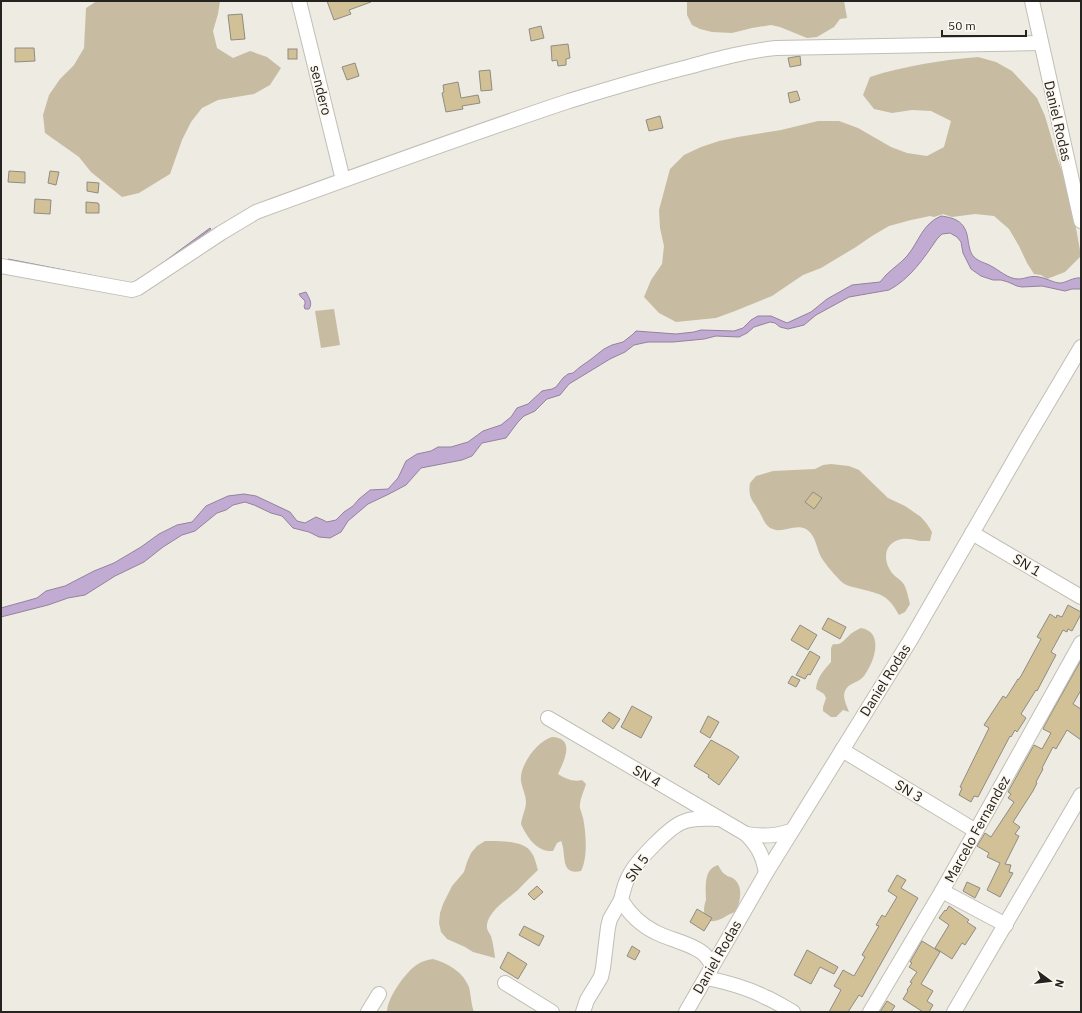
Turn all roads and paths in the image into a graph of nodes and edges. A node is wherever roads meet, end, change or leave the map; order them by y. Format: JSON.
{"nodes":[{"id":1,"x":299,"y":1,"type":"edge"},
{"id":2,"x":1032,"y":1,"type":"edge"},
{"id":3,"x":1041,"y":43,"type":"junction"},
{"id":4,"x":344,"y":180,"type":"junction"},
{"id":5,"x":1081,"y":221,"type":"edge"},
{"id":6,"x":1,"y":266,"type":"edge"},
{"id":7,"x":1081,"y":347,"type":"edge"},
{"id":8,"x":972,"y":532,"type":"junction"},
{"id":9,"x":1081,"y":597,"type":"edge"},
{"id":10,"x":1081,"y":643,"type":"edge"},
{"id":11,"x":548,"y":718,"type":"dead end"},
{"id":12,"x":842,"y":750,"type":"junction"},
{"id":13,"x":1081,"y":795,"type":"edge"},
{"id":14,"x":721,"y":819,"type":"junction"},
{"id":15,"x":791,"y":831,"type":"junction"},
{"id":16,"x":976,"y":832,"type":"junction"},
{"id":17,"x":746,"y":834,"type":"junction"},
{"id":18,"x":766,"y":873,"type":"junction"},
{"id":19,"x":942,"y":891,"type":"junction"},
{"id":20,"x":621,"y":900,"type":"junction"},
{"id":21,"x":1006,"y":925,"type":"junction"},
{"id":22,"x":709,"y":972,"type":"junction"},
{"id":23,"x":505,"y":983,"type":"dead end"},
{"id":24,"x":379,"y":994,"type":"dead end"},
{"id":25,"x":368,"y":1012,"type":"edge"},
{"id":26,"x":552,"y":1012,"type":"edge"},
{"id":27,"x":583,"y":1012,"type":"edge"},
{"id":28,"x":686,"y":1012,"type":"edge"},
{"id":29,"x":793,"y":1012,"type":"edge"},
{"id":30,"x":870,"y":1012,"type":"edge"},
{"id":31,"x":954,"y":1012,"type":"edge"}],
"edges":[{"from":1,"to":4,"type":"street","name":"sendero"},
{"from":2,"to":3,"type":"street","name":"Daniel Rodas"},
{"from":3,"to":4,"type":"street"},
{"from":3,"to":5,"type":"street","name":"Daniel Rodas"},
{"from":4,"to":6,"type":"street"},
{"from":7,"to":8,"type":"street","name":"Daniel Rodas"},
{"from":8,"to":9,"type":"street","name":"SN 1"},
{"from":8,"to":12,"type":"street","name":"Daniel Rodas"},
{"from":10,"to":16,"type":"street","name":"Marcelo Fernandez"},
{"from":11,"to":14,"type":"street","name":"SN 4"},
{"from":12,"to":15,"type":"street","name":"Daniel Rodas"},
{"from":12,"to":16,"type":"street","name":"SN 3"},
{"from":13,"to":21,"type":"street"},
{"from":14,"to":17,"type":"street","name":"SN 4"},
{"from":14,"to":20,"type":"street","name":"SN 5"},
{"from":15,"to":17,"type":"street","name":"SN 4"},
{"from":15,"to":18,"type":"street","name":"Daniel Rodas"},
{"from":16,"to":19,"type":"street","name":"Marcelo Fernandez"},
{"from":17,"to":18,"type":"street","name":"SN 4"},
{"from":18,"to":22,"type":"street","name":"Daniel Rodas"},
{"from":19,"to":21,"type":"street"},
{"from":19,"to":30,"type":"street","name":"Marcelo Fernandez"},
{"from":20,"to":22,"type":"street","name":"SN 5"},
{"from":20,"to":27,"type":"street"},
{"from":21,"to":31,"type":"street"},
{"from":22,"to":28,"type":"street","name":"Daniel Rodas"},
{"from":22,"to":29,"type":"street"},
{"from":23,"to":26,"type":"street"},
{"from":24,"to":25,"type":"street"}]}
